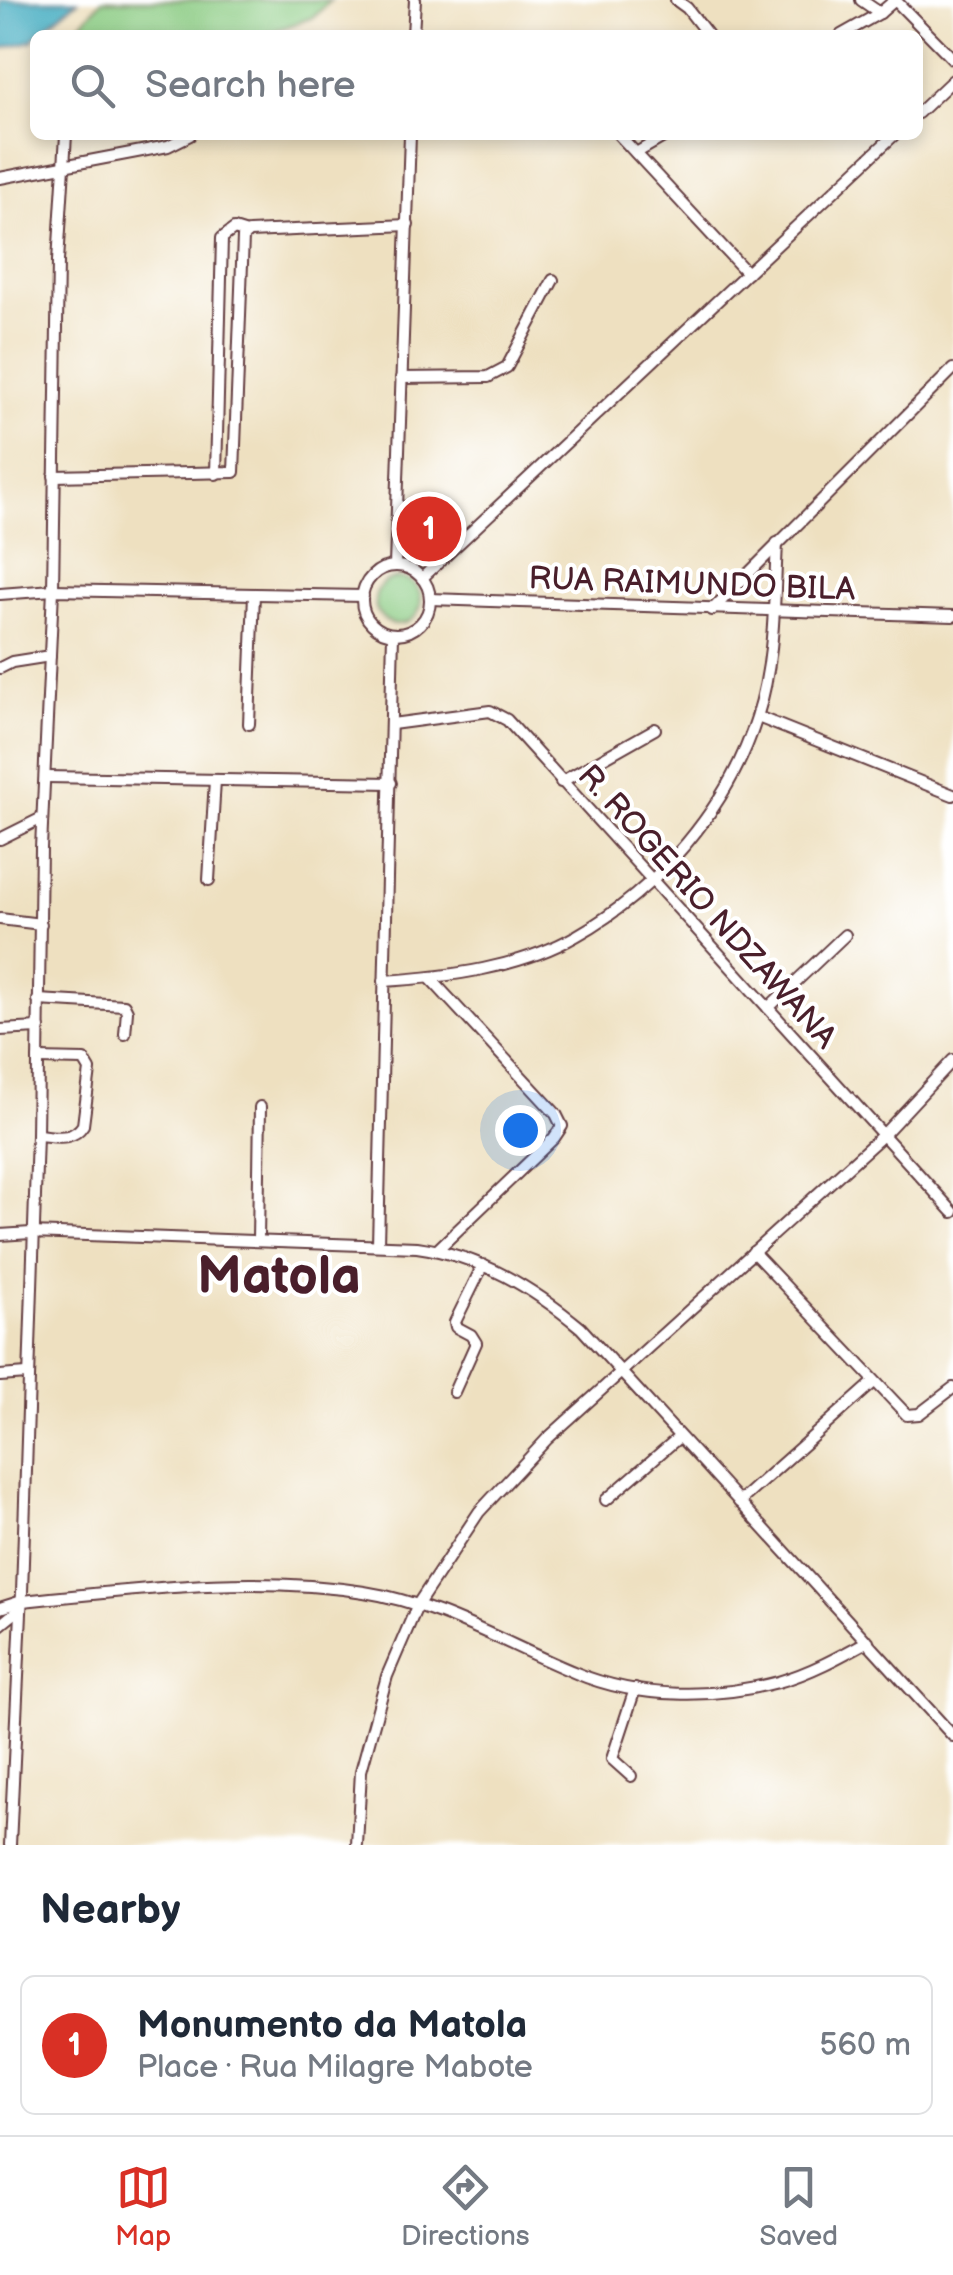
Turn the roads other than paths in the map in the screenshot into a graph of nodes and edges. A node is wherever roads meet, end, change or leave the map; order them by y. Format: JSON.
{"nodes":[{"id":1,"x":415,"y":0,"type":"edge"},
{"id":2,"x":676,"y":0,"type":"edge"},
{"id":3,"x":862,"y":0,"type":"edge"},
{"id":4,"x":895,"y":0,"type":"edge"},
{"id":5,"x":880,"y":13,"type":"junction"},
{"id":6,"x":413,"y":30,"type":"edge"},
{"id":7,"x":704,"y":30,"type":"edge"},
{"id":8,"x":851,"y":30,"type":"edge"},
{"id":9,"x":953,"y":59,"type":"edge"},
{"id":10,"x":953,"y":80,"type":"edge"},
{"id":11,"x":923,"y":107,"type":"edge"},
{"id":12,"x":66,"y":140,"type":"edge"},
{"id":13,"x":180,"y":140,"type":"edge"},
{"id":14,"x":410,"y":140,"type":"edge"},
{"id":15,"x":623,"y":140,"type":"edge"},
{"id":16,"x":658,"y":140,"type":"edge"},
{"id":17,"x":889,"y":140,"type":"edge"},
{"id":18,"x":636,"y":153,"type":"junction"},
{"id":19,"x":64,"y":166,"type":"junction"},
{"id":20,"x":0,"y":178,"type":"edge"},
{"id":21,"x":408,"y":225,"type":"junction"},
{"id":22,"x":247,"y":233,"type":"junction"},
{"id":23,"x":747,"y":272,"type":"junction"},
{"id":24,"x":553,"y":280,"type":"dead end"},
{"id":25,"x":953,"y":369,"type":"edge"},
{"id":26,"x":401,"y":378,"type":"junction"},
{"id":27,"x":238,"y":406,"type":"junction"},
{"id":28,"x":218,"y":407,"type":"junction"},
{"id":29,"x":216,"y":474,"type":"junction"},
{"id":30,"x":54,"y":476,"type":"junction"},
{"id":31,"x":778,"y":543,"type":"junction"},
{"id":32,"x":396,"y":566,"type":"junction"},
{"id":33,"x":422,"y":578,"type":"junction"},
{"id":34,"x":52,"y":590,"type":"junction"},
{"id":35,"x":0,"y":594,"type":"edge"},
{"id":36,"x":254,"y":594,"type":"junction"},
{"id":37,"x":363,"y":596,"type":"junction"},
{"id":38,"x":430,"y":599,"type":"junction"},
{"id":39,"x":712,"y":610,"type":"junction"},
{"id":40,"x":773,"y":611,"type":"junction"},
{"id":41,"x":953,"y":616,"type":"edge"},
{"id":42,"x":393,"y":634,"type":"junction"},
{"id":43,"x":50,"y":656,"type":"junction"},
{"id":44,"x":0,"y":668,"type":"edge"},
{"id":45,"x":758,"y":717,"type":"junction"},
{"id":46,"x":250,"y":724,"type":"dead end"},
{"id":47,"x":392,"y":724,"type":"junction"},
{"id":48,"x":655,"y":729,"type":"dead end"},
{"id":49,"x":46,"y":777,"type":"junction"},
{"id":50,"x":215,"y":780,"type":"junction"},
{"id":51,"x":561,"y":782,"type":"junction"},
{"id":52,"x":391,"y":783,"type":"junction"},
{"id":53,"x":953,"y":795,"type":"edge"},
{"id":54,"x":42,"y":818,"type":"junction"},
{"id":55,"x":0,"y":839,"type":"edge"},
{"id":56,"x":209,"y":880,"type":"dead end"},
{"id":57,"x":651,"y":882,"type":"junction"},
{"id":58,"x":0,"y":919,"type":"edge"},
{"id":59,"x":41,"y":924,"type":"junction"},
{"id":60,"x":844,"y":936,"type":"dead end"},
{"id":61,"x":430,"y":978,"type":"junction"},
{"id":62,"x":384,"y":982,"type":"junction"},
{"id":63,"x":38,"y":1000,"type":"junction"},
{"id":64,"x":768,"y":1008,"type":"junction"},
{"id":65,"x":38,"y":1028,"type":"junction"},
{"id":66,"x":0,"y":1030,"type":"edge"},
{"id":67,"x":125,"y":1034,"type":"dead end"},
{"id":68,"x":38,"y":1059,"type":"junction"},
{"id":69,"x":953,"y":1060,"type":"edge"},
{"id":70,"x":260,"y":1106,"type":"dead end"},
{"id":71,"x":883,"y":1134,"type":"junction"},
{"id":72,"x":36,"y":1135,"type":"junction"},
{"id":73,"x":953,"y":1212,"type":"edge"},
{"id":74,"x":31,"y":1233,"type":"junction"},
{"id":75,"x":0,"y":1235,"type":"edge"},
{"id":76,"x":258,"y":1239,"type":"junction"},
{"id":77,"x":378,"y":1244,"type":"junction"},
{"id":78,"x":437,"y":1250,"type":"junction"},
{"id":79,"x":753,"y":1252,"type":"junction"},
{"id":80,"x":483,"y":1265,"type":"junction"},
{"id":81,"x":622,"y":1370,"type":"junction"},
{"id":82,"x":27,"y":1374,"type":"junction"},
{"id":83,"x":0,"y":1376,"type":"edge"},
{"id":84,"x":874,"y":1382,"type":"junction"},
{"id":85,"x":953,"y":1388,"type":"edge"},
{"id":86,"x":454,"y":1392,"type":"dead end"},
{"id":87,"x":679,"y":1437,"type":"junction"},
{"id":88,"x":606,"y":1500,"type":"dead end"},
{"id":89,"x":739,"y":1502,"type":"junction"},
{"id":90,"x":418,"y":1604,"type":"junction"},
{"id":91,"x":22,"y":1605,"type":"junction"},
{"id":92,"x":0,"y":1608,"type":"edge"},
{"id":93,"x":0,"y":1626,"type":"edge"},
{"id":94,"x":868,"y":1641,"type":"junction"},
{"id":95,"x":635,"y":1690,"type":"junction"},
{"id":96,"x":953,"y":1736,"type":"edge"},
{"id":97,"x":631,"y":1776,"type":"dead end"},
{"id":98,"x":10,"y":1845,"type":"edge"},
{"id":99,"x":357,"y":1845,"type":"edge"}],
"edges":[{"from":1,"to":6,"type":"street"},
{"from":2,"to":7,"type":"street"},
{"from":3,"to":5,"type":"street"},
{"from":4,"to":5,"type":"street"},
{"from":4,"to":9,"type":"street"},
{"from":5,"to":8,"type":"street"},
{"from":10,"to":11,"type":"street"},
{"from":12,"to":19,"type":"street"},
{"from":13,"to":19,"type":"street"},
{"from":14,"to":21,"type":"street"},
{"from":15,"to":18,"type":"street"},
{"from":16,"to":18,"type":"street"},
{"from":17,"to":23,"type":"street"},
{"from":18,"to":23,"type":"street"},
{"from":19,"to":20,"type":"street"},
{"from":19,"to":30,"type":"street"},
{"from":21,"to":22,"type":"street"},
{"from":21,"to":26,"type":"street"},
{"from":22,"to":27,"type":"street"},
{"from":22,"to":28,"type":"street"},
{"from":23,"to":33,"type":"street"},
{"from":24,"to":26,"type":"street"},
{"from":25,"to":31,"type":"street"},
{"from":26,"to":32,"type":"street"},
{"from":27,"to":28,"type":"street"},
{"from":27,"to":29,"type":"street"},
{"from":28,"to":29,"type":"street"},
{"from":29,"to":30,"type":"street"},
{"from":30,"to":34,"type":"street"},
{"from":31,"to":39,"type":"street"},
{"from":31,"to":40,"type":"street"},
{"from":32,"to":33,"type":"street"},
{"from":32,"to":37,"type":"street"},
{"from":33,"to":38,"type":"street"},
{"from":34,"to":35,"type":"street"},
{"from":34,"to":36,"type":"street"},
{"from":34,"to":43,"type":"street"},
{"from":36,"to":37,"type":"street"},
{"from":36,"to":46,"type":"street"},
{"from":37,"to":42,"type":"street"},
{"from":38,"to":39,"type":"street","name":"RUA RAIMUNDO BILA"},
{"from":38,"to":42,"type":"street"},
{"from":39,"to":40,"type":"street","name":"RUA RAIMUNDO BILA"},
{"from":40,"to":41,"type":"street","name":"RUA RAIMUNDO BILA"},
{"from":40,"to":45,"type":"street"},
{"from":42,"to":47,"type":"street"},
{"from":43,"to":44,"type":"street"},
{"from":43,"to":49,"type":"street"},
{"from":45,"to":53,"type":"street"},
{"from":45,"to":57,"type":"street"},
{"from":47,"to":51,"type":"street","name":"R. ROGERIO NDZAWANA"},
{"from":47,"to":52,"type":"street"},
{"from":48,"to":51,"type":"street"},
{"from":49,"to":50,"type":"street"},
{"from":49,"to":54,"type":"street"},
{"from":50,"to":52,"type":"street"},
{"from":50,"to":56,"type":"street"},
{"from":51,"to":57,"type":"street","name":"R. ROGERIO NDZAWANA"},
{"from":52,"to":62,"type":"street"},
{"from":54,"to":55,"type":"street"},
{"from":54,"to":59,"type":"street"},
{"from":57,"to":61,"type":"street"},
{"from":57,"to":64,"type":"street","name":"R. ROGERIO NDZAWANA"},
{"from":58,"to":59,"type":"street"},
{"from":59,"to":63,"type":"street"},
{"from":60,"to":64,"type":"street"},
{"from":61,"to":62,"type":"street"},
{"from":61,"to":78,"type":"street"},
{"from":62,"to":77,"type":"street"},
{"from":63,"to":65,"type":"street"},
{"from":63,"to":67,"type":"street"},
{"from":64,"to":71,"type":"street","name":"R. ROGERIO NDZAWANA"},
{"from":65,"to":66,"type":"street"},
{"from":65,"to":68,"type":"street"},
{"from":68,"to":72,"type":"street"},
{"from":68,"to":72,"type":"street"},
{"from":69,"to":71,"type":"street"},
{"from":70,"to":76,"type":"street"},
{"from":71,"to":73,"type":"street","name":"R. ROGERIO NDZAWANA"},
{"from":71,"to":79,"type":"street"},
{"from":72,"to":74,"type":"street"},
{"from":74,"to":75,"type":"street"},
{"from":74,"to":76,"type":"street"},
{"from":74,"to":82,"type":"street"},
{"from":76,"to":77,"type":"street"},
{"from":77,"to":78,"type":"street"},
{"from":78,"to":80,"type":"street"},
{"from":79,"to":81,"type":"street"},
{"from":79,"to":84,"type":"street"},
{"from":80,"to":81,"type":"street"},
{"from":80,"to":86,"type":"street"},
{"from":81,"to":87,"type":"street"},
{"from":81,"to":90,"type":"street"},
{"from":82,"to":83,"type":"street"},
{"from":82,"to":91,"type":"street"},
{"from":84,"to":85,"type":"street"},
{"from":84,"to":89,"type":"street"},
{"from":87,"to":88,"type":"street"},
{"from":87,"to":89,"type":"street"},
{"from":89,"to":94,"type":"street"},
{"from":90,"to":91,"type":"street"},
{"from":90,"to":95,"type":"street"},
{"from":90,"to":99,"type":"street"},
{"from":91,"to":92,"type":"street"},
{"from":91,"to":93,"type":"street"},
{"from":91,"to":98,"type":"street"},
{"from":94,"to":95,"type":"street"},
{"from":94,"to":96,"type":"street"},
{"from":95,"to":97,"type":"street"}]}
